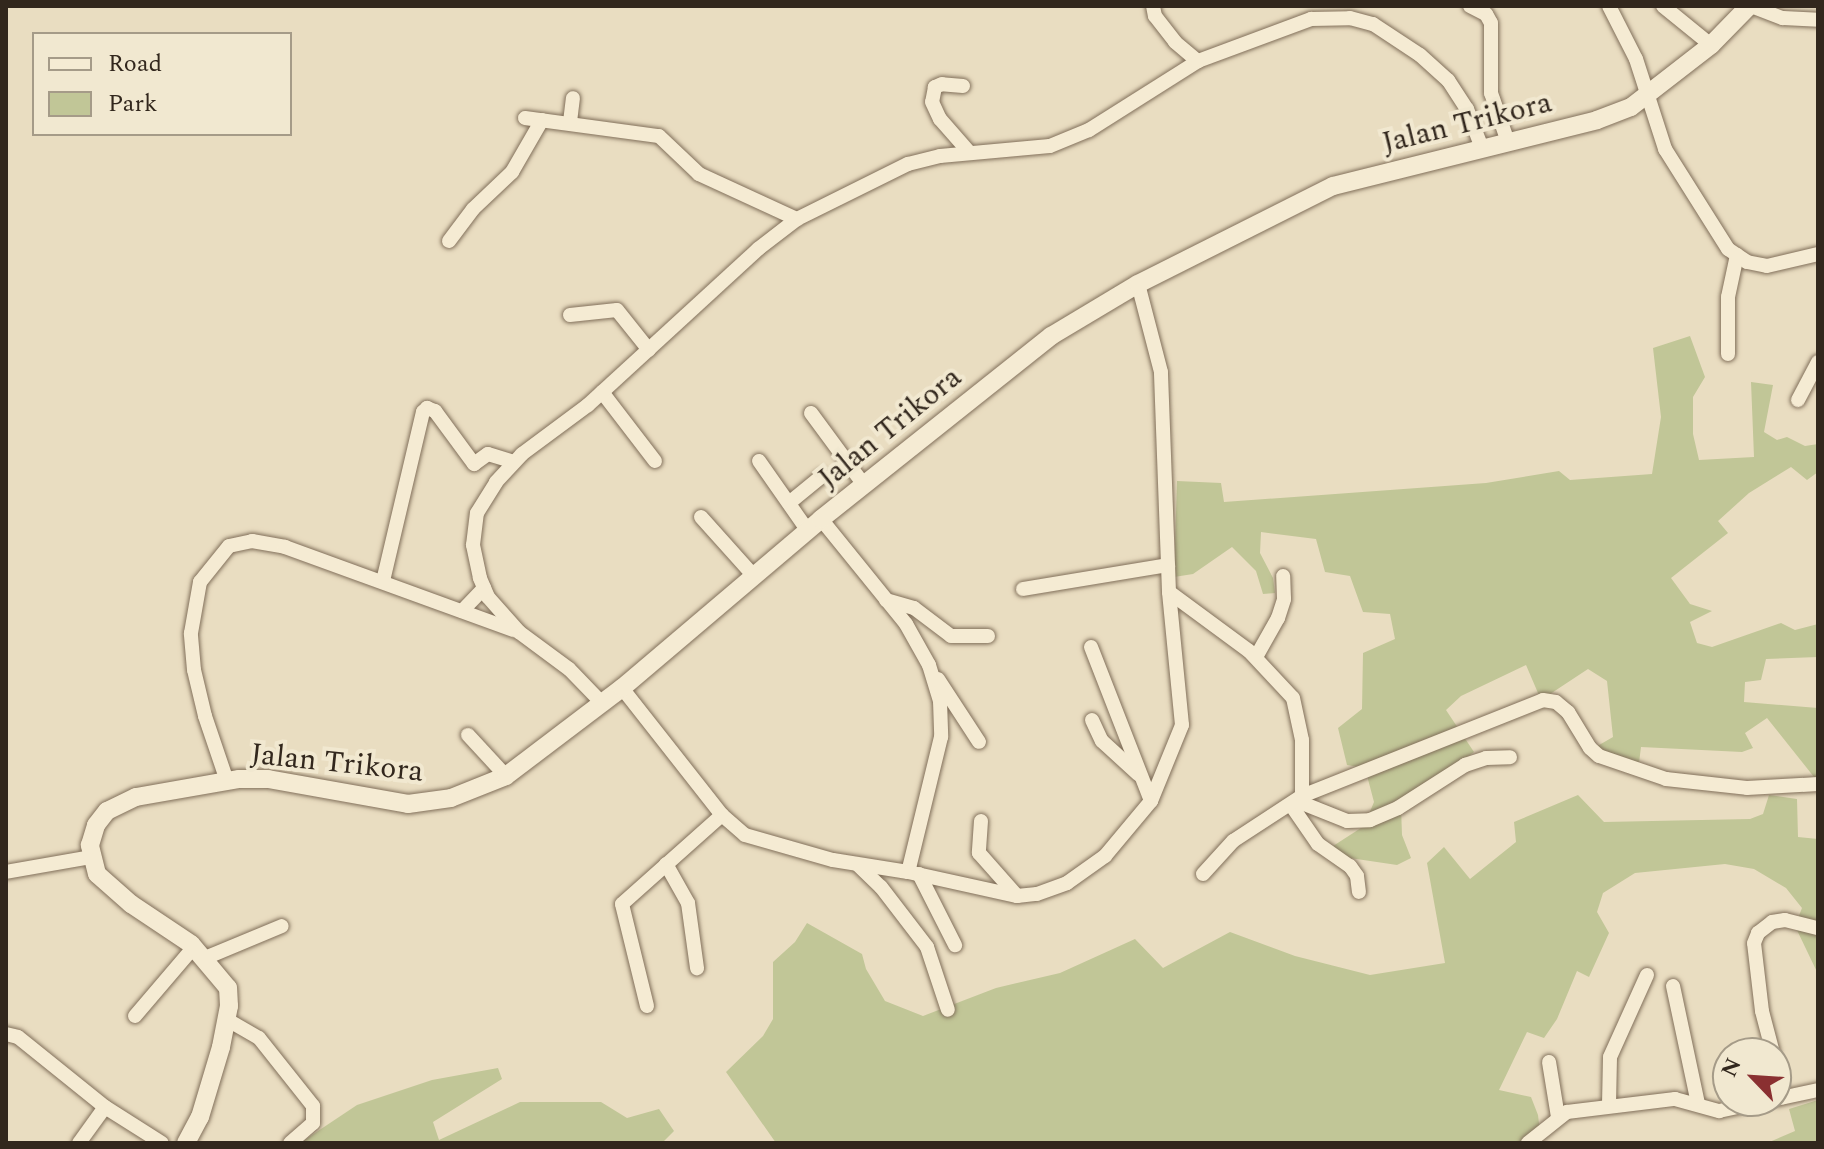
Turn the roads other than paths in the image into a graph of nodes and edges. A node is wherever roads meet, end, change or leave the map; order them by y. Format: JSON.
{"nodes":[{"id":1,"x":1153,"y":6,"type":"edge"},
{"id":2,"x":1470,"y":6,"type":"edge"},
{"id":3,"x":1609,"y":6,"type":"edge"},
{"id":4,"x":1663,"y":6,"type":"edge"},
{"id":5,"x":1750,"y":6,"type":"edge"},
{"id":6,"x":1818,"y":20,"type":"edge"},
{"id":7,"x":1711,"y":45,"type":"junction"},
{"id":8,"x":1198,"y":61,"type":"junction"},
{"id":9,"x":963,"y":86,"type":"dead end"},
{"id":10,"x":1649,"y":97,"type":"junction"},
{"id":11,"x":573,"y":98,"type":"dead end"},
{"id":12,"x":525,"y":118,"type":"dead end"},
{"id":13,"x":542,"y":120,"type":"junction"},
{"id":14,"x":570,"y":122,"type":"junction"},
{"id":15,"x":1508,"y":142,"type":"junction"},
{"id":16,"x":1482,"y":148,"type":"junction"},
{"id":17,"x":970,"y":153,"type":"junction"},
{"id":18,"x":797,"y":219,"type":"junction"},
{"id":19,"x":449,"y":241,"type":"dead end"},
{"id":20,"x":1818,"y":254,"type":"edge"},
{"id":21,"x":1737,"y":255,"type":"junction"},
{"id":22,"x":1138,"y":284,"type":"junction"},
{"id":23,"x":570,"y":315,"type":"dead end"},
{"id":24,"x":649,"y":350,"type":"junction"},
{"id":25,"x":1728,"y":354,"type":"dead end"},
{"id":26,"x":1818,"y":362,"type":"edge"},
{"id":27,"x":602,"y":392,"type":"junction"},
{"id":28,"x":1798,"y":400,"type":"dead end"},
{"id":29,"x":811,"y":413,"type":"dead end"},
{"id":30,"x":655,"y":461,"type":"dead end"},
{"id":31,"x":759,"y":461,"type":"dead end"},
{"id":32,"x":514,"y":462,"type":"junction"},
{"id":33,"x":822,"y":476,"type":"dead end"},
{"id":34,"x":864,"y":485,"type":"junction"},
{"id":35,"x":789,"y":503,"type":"junction"},
{"id":36,"x":701,"y":517,"type":"dead end"},
{"id":37,"x":814,"y":525,"type":"junction"},
{"id":38,"x":1168,"y":565,"type":"junction"},
{"id":39,"x":754,"y":576,"type":"junction"},
{"id":40,"x":1283,"y":576,"type":"dead end"},
{"id":41,"x":383,"y":581,"type":"junction"},
{"id":42,"x":484,"y":588,"type":"junction"},
{"id":43,"x":1023,"y":589,"type":"dead end"},
{"id":44,"x":1169,"y":592,"type":"junction"},
{"id":45,"x":886,"y":600,"type":"junction"},
{"id":46,"x":462,"y":611,"type":"junction"},
{"id":47,"x":519,"y":632,"type":"junction"},
{"id":48,"x":988,"y":636,"type":"dead end"},
{"id":49,"x":1091,"y":647,"type":"dead end"},
{"id":50,"x":1256,"y":657,"type":"junction"},
{"id":51,"x":929,"y":665,"type":"junction"},
{"id":52,"x":622,"y":688,"type":"junction"},
{"id":53,"x":601,"y":702,"type":"junction"},
{"id":54,"x":1092,"y":720,"type":"dead end"},
{"id":55,"x":468,"y":735,"type":"dead end"},
{"id":56,"x":979,"y":742,"type":"dead end"},
{"id":57,"x":1510,"y":757,"type":"dead end"},
{"id":58,"x":1138,"y":774,"type":"junction"},
{"id":59,"x":506,"y":776,"type":"junction"},
{"id":60,"x":227,"y":781,"type":"junction"},
{"id":61,"x":1818,"y":784,"type":"edge"},
{"id":62,"x":1151,"y":801,"type":"junction"},
{"id":63,"x":1297,"y":801,"type":"junction"},
{"id":64,"x":722,"y":815,"type":"junction"},
{"id":65,"x":981,"y":821,"type":"dead end"},
{"id":66,"x":91,"y":851,"type":"junction"},
{"id":67,"x":666,"y":864,"type":"junction"},
{"id":68,"x":858,"y":865,"type":"junction"},
{"id":69,"x":6,"y":872,"type":"edge"},
{"id":70,"x":913,"y":873,"type":"junction"},
{"id":71,"x":1203,"y":874,"type":"dead end"},
{"id":72,"x":1359,"y":892,"type":"dead end"},
{"id":73,"x":1017,"y":896,"type":"junction"},
{"id":74,"x":282,"y":926,"type":"dead end"},
{"id":75,"x":1818,"y":928,"type":"edge"},
{"id":76,"x":955,"y":945,"type":"dead end"},
{"id":77,"x":200,"y":953,"type":"junction"},
{"id":78,"x":697,"y":968,"type":"dead end"},
{"id":79,"x":1647,"y":975,"type":"dead end"},
{"id":80,"x":1673,"y":986,"type":"dead end"},
{"id":81,"x":647,"y":1006,"type":"dead end"},
{"id":82,"x":948,"y":1010,"type":"dead end"},
{"id":83,"x":135,"y":1016,"type":"dead end"},
{"id":84,"x":226,"y":1019,"type":"junction"},
{"id":85,"x":6,"y":1034,"type":"edge"},
{"id":86,"x":1769,"y":1037,"type":"edge"},
{"id":87,"x":1549,"y":1062,"type":"dead end"},
{"id":88,"x":1818,"y":1090,"type":"edge"},
{"id":89,"x":1792,"y":1095,"type":"edge"},
{"id":90,"x":1698,"y":1104,"type":"junction"},
{"id":91,"x":1609,"y":1105,"type":"junction"},
{"id":92,"x":105,"y":1107,"type":"junction"},
{"id":93,"x":1712,"y":1109,"type":"edge"},
{"id":94,"x":1558,"y":1117,"type":"junction"},
{"id":95,"x":79,"y":1143,"type":"edge"},
{"id":96,"x":162,"y":1143,"type":"edge"},
{"id":97,"x":186,"y":1143,"type":"edge"},
{"id":98,"x":290,"y":1143,"type":"edge"},
{"id":99,"x":1528,"y":1143,"type":"edge"}],
"edges":[{"from":1,"to":8,"type":"street"},
{"from":2,"to":15,"type":"street"},
{"from":3,"to":10,"type":"street"},
{"from":4,"to":7,"type":"street"},
{"from":5,"to":6,"type":"street"},
{"from":5,"to":7,"type":"street","name":"Jalan Trikora"},
{"from":7,"to":10,"type":"street","name":"Jalan Trikora"},
{"from":8,"to":16,"type":"street"},
{"from":8,"to":17,"type":"street"},
{"from":9,"to":17,"type":"street"},
{"from":10,"to":15,"type":"street","name":"Jalan Trikora"},
{"from":10,"to":21,"type":"street"},
{"from":11,"to":14,"type":"street"},
{"from":12,"to":13,"type":"street"},
{"from":13,"to":14,"type":"street"},
{"from":13,"to":19,"type":"street"},
{"from":14,"to":18,"type":"street"},
{"from":15,"to":16,"type":"street","name":"Jalan Trikora"},
{"from":16,"to":22,"type":"street","name":"Jalan Trikora"},
{"from":17,"to":18,"type":"street"},
{"from":18,"to":24,"type":"street"},
{"from":20,"to":21,"type":"street"},
{"from":21,"to":25,"type":"street"},
{"from":22,"to":34,"type":"street","name":"Jalan Trikora"},
{"from":22,"to":38,"type":"street"},
{"from":23,"to":24,"type":"street"},
{"from":24,"to":27,"type":"street"},
{"from":26,"to":28,"type":"street"},
{"from":27,"to":30,"type":"street"},
{"from":27,"to":32,"type":"street"},
{"from":29,"to":34,"type":"street"},
{"from":31,"to":35,"type":"street"},
{"from":32,"to":41,"type":"street"},
{"from":32,"to":42,"type":"street"},
{"from":33,"to":35,"type":"street"},
{"from":34,"to":37,"type":"street","name":"Jalan Trikora"},
{"from":35,"to":37,"type":"street"},
{"from":36,"to":39,"type":"street"},
{"from":37,"to":39,"type":"street","name":"Jalan Trikora"},
{"from":37,"to":45,"type":"street"},
{"from":38,"to":43,"type":"street"},
{"from":38,"to":44,"type":"street"},
{"from":39,"to":52,"type":"street","name":"Jalan Trikora"},
{"from":40,"to":50,"type":"street"},
{"from":41,"to":46,"type":"street"},
{"from":41,"to":60,"type":"street"},
{"from":42,"to":46,"type":"street"},
{"from":42,"to":47,"type":"street"},
{"from":44,"to":50,"type":"street"},
{"from":44,"to":62,"type":"street"},
{"from":45,"to":48,"type":"street"},
{"from":45,"to":51,"type":"street"},
{"from":46,"to":47,"type":"street"},
{"from":47,"to":53,"type":"street"},
{"from":49,"to":58,"type":"street"},
{"from":50,"to":63,"type":"street"},
{"from":51,"to":56,"type":"street"},
{"from":51,"to":70,"type":"street"},
{"from":52,"to":53,"type":"street","name":"Jalan Trikora"},
{"from":52,"to":64,"type":"street"},
{"from":53,"to":59,"type":"street","name":"Jalan Trikora"},
{"from":54,"to":58,"type":"street"},
{"from":55,"to":59,"type":"street"},
{"from":57,"to":63,"type":"street"},
{"from":58,"to":62,"type":"street"},
{"from":59,"to":60,"type":"street","name":"Jalan Trikora"},
{"from":60,"to":66,"type":"street","name":"Jalan Trikora"},
{"from":61,"to":63,"type":"street"},
{"from":62,"to":73,"type":"street"},
{"from":63,"to":71,"type":"street"},
{"from":63,"to":72,"type":"street"},
{"from":64,"to":67,"type":"street"},
{"from":64,"to":68,"type":"street"},
{"from":65,"to":73,"type":"street"},
{"from":66,"to":69,"type":"street"},
{"from":66,"to":77,"type":"street"},
{"from":67,"to":78,"type":"street"},
{"from":67,"to":81,"type":"street"},
{"from":68,"to":70,"type":"street"},
{"from":68,"to":82,"type":"street"},
{"from":70,"to":73,"type":"street"},
{"from":70,"to":76,"type":"street"},
{"from":74,"to":77,"type":"street"},
{"from":75,"to":86,"type":"street"},
{"from":77,"to":83,"type":"street"},
{"from":77,"to":84,"type":"street"},
{"from":79,"to":91,"type":"street"},
{"from":80,"to":90,"type":"street"},
{"from":84,"to":97,"type":"street"},
{"from":84,"to":98,"type":"street"},
{"from":85,"to":92,"type":"street"},
{"from":87,"to":94,"type":"street"},
{"from":88,"to":89,"type":"street"},
{"from":90,"to":91,"type":"street"},
{"from":90,"to":93,"type":"street"},
{"from":91,"to":94,"type":"street"},
{"from":92,"to":95,"type":"street"},
{"from":92,"to":96,"type":"street"},
{"from":94,"to":99,"type":"street"}]}
